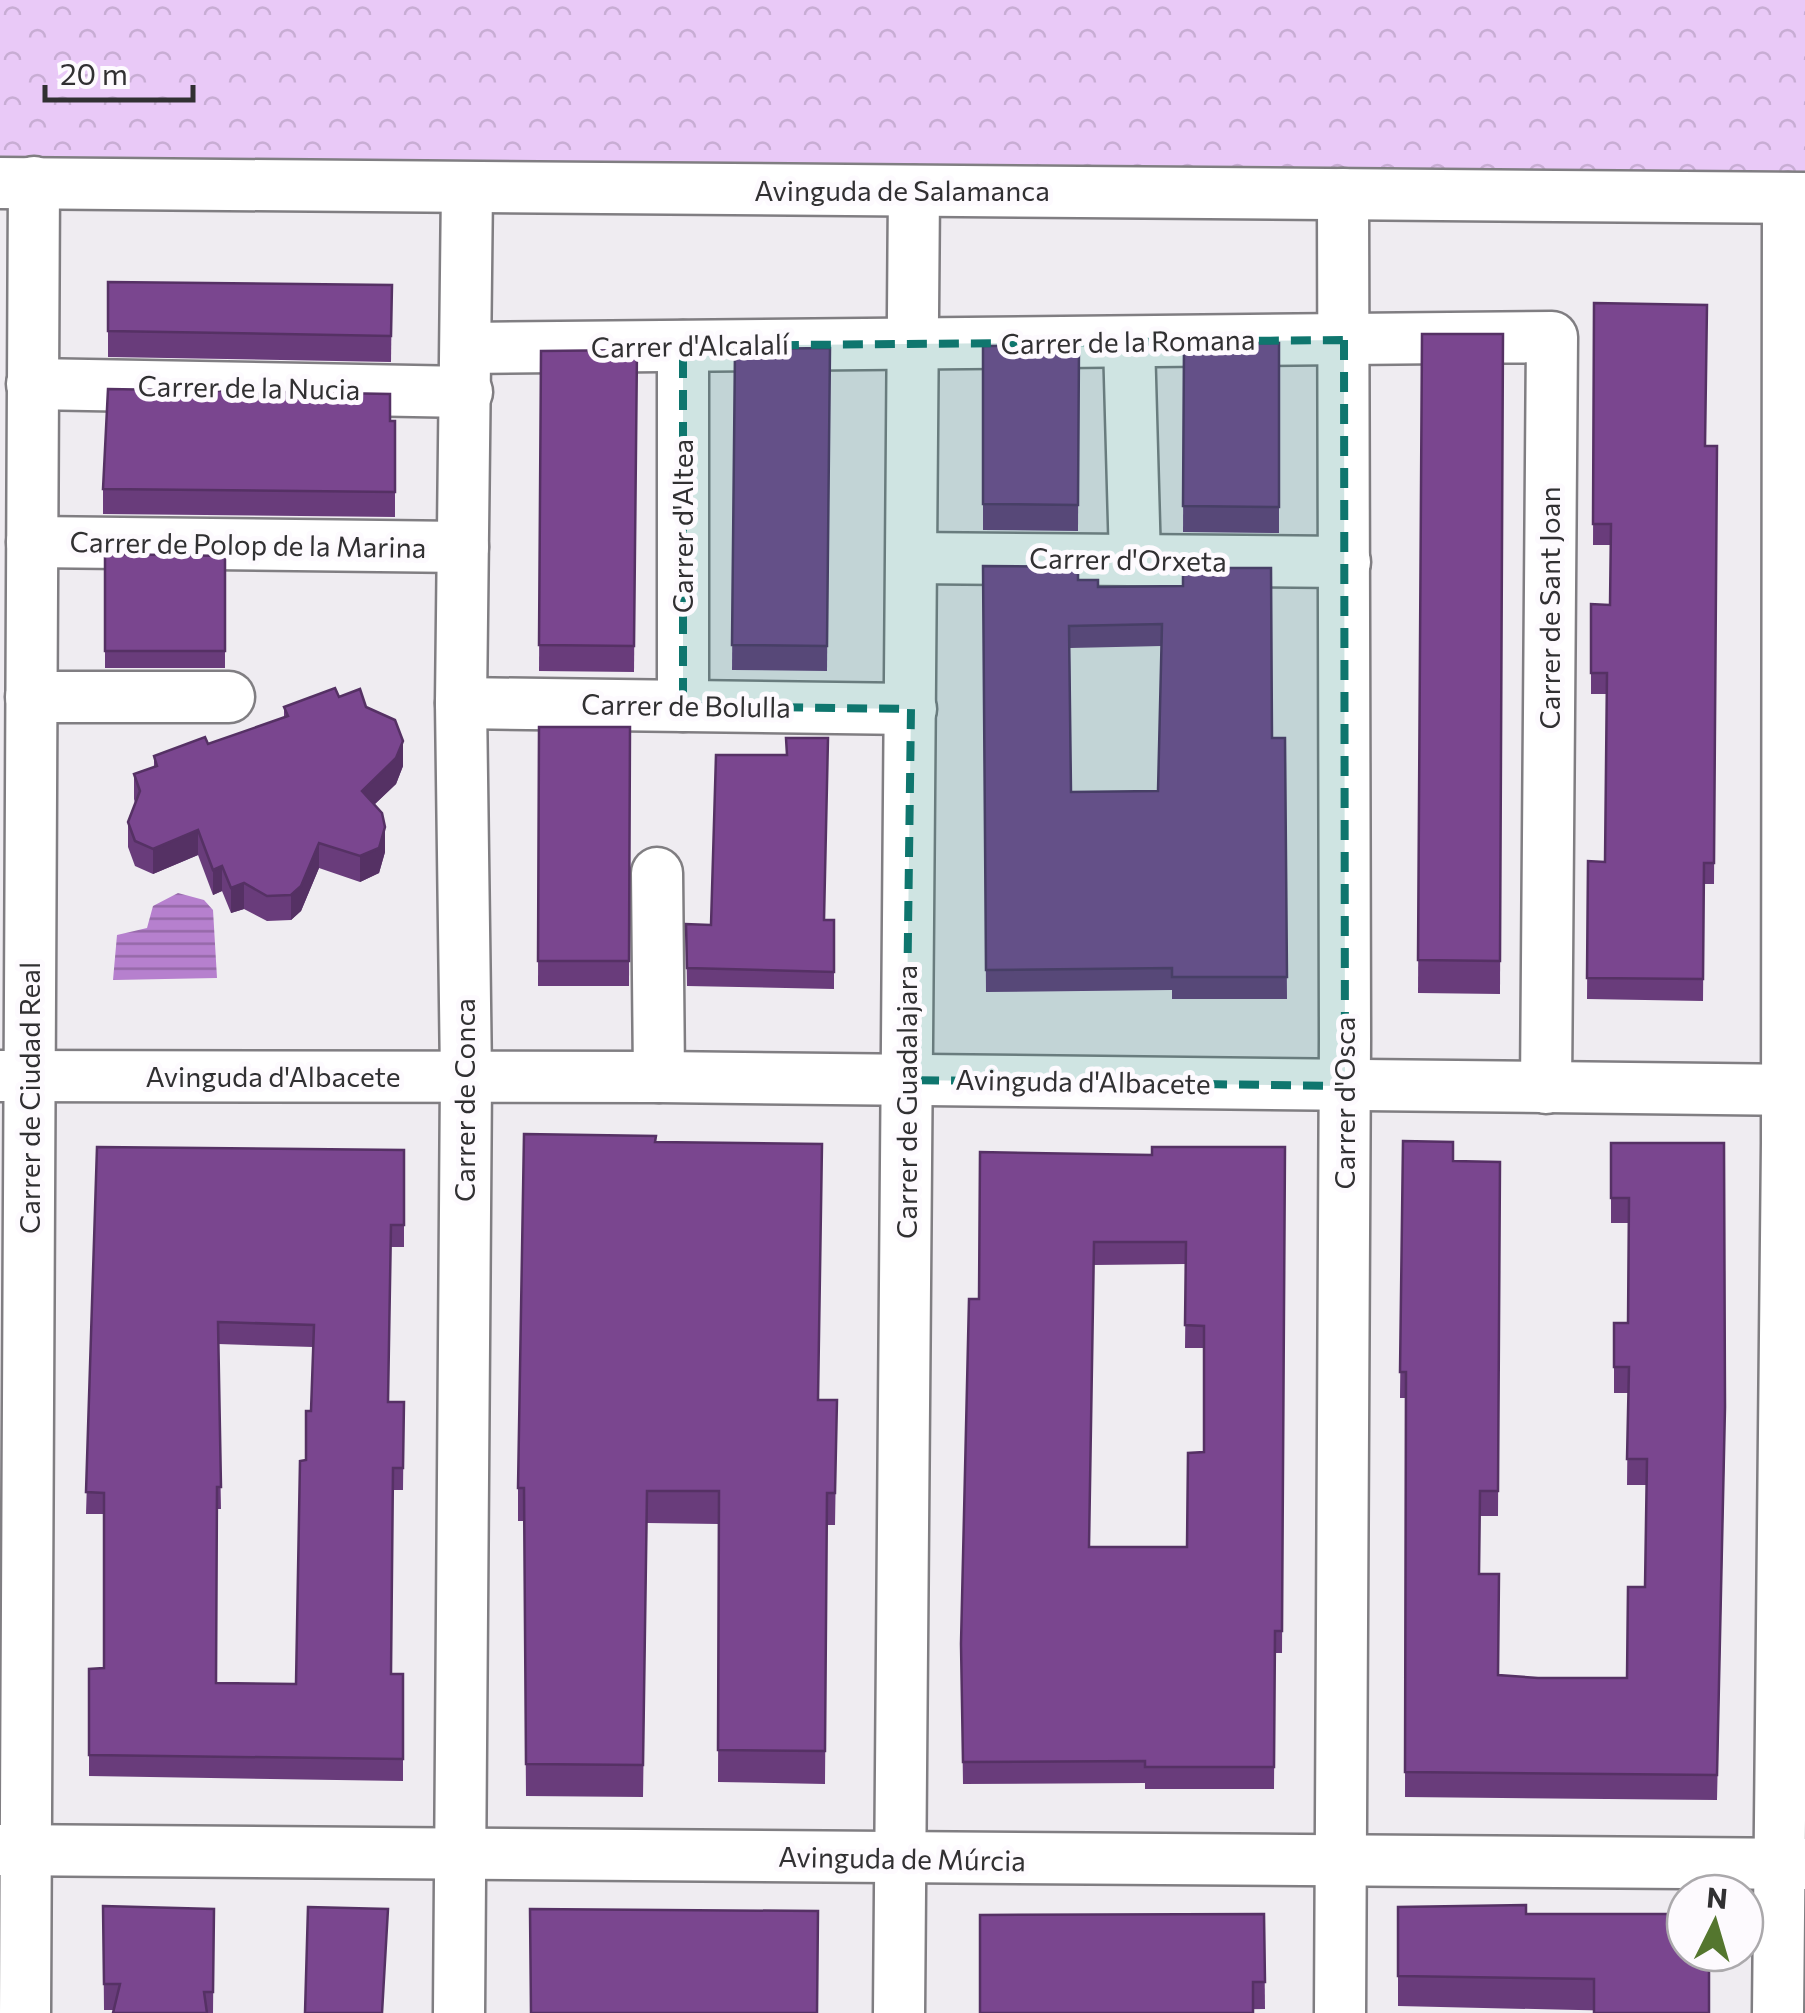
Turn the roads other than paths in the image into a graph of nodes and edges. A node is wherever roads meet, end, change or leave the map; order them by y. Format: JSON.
{"nodes":[{"id":1,"x":17,"y":182,"type":"edge"},
{"id":2,"x":467,"y":188,"type":"junction"},
{"id":3,"x":914,"y":191,"type":"junction"},
{"id":4,"x":1343,"y":194,"type":"junction"},
{"id":5,"x":1797,"y":198,"type":"edge"},
{"id":6,"x":1344,"y":340,"type":"junction"},
{"id":7,"x":1129,"y":342,"type":"junction"},
{"id":8,"x":912,"y":344,"type":"junction"},
{"id":9,"x":683,"y":346,"type":"junction"},
{"id":10,"x":467,"y":370,"type":"junction"},
{"id":11,"x":21,"y":407,"type":"edge"},
{"id":12,"x":464,"y":547,"type":"junction"},
{"id":13,"x":21,"y":558,"type":"edge"},
{"id":14,"x":912,"y":558,"type":"junction"},
{"id":15,"x":1135,"y":560,"type":"junction"},
{"id":16,"x":1345,"y":562,"type":"junction"},
{"id":17,"x":229,"y":696,"type":"dead end"},
{"id":18,"x":31,"y":697,"type":"junction"},
{"id":19,"x":461,"y":703,"type":"junction"},
{"id":20,"x":683,"y":706,"type":"junction"},
{"id":21,"x":912,"y":709,"type":"junction"},
{"id":22,"x":657,"y":873,"type":"dead end"},
{"id":23,"x":15,"y":1076,"type":"edge"},
{"id":24,"x":466,"y":1076,"type":"junction"},
{"id":25,"x":659,"y":1077,"type":"junction"},
{"id":26,"x":906,"y":1080,"type":"junction"},
{"id":27,"x":1345,"y":1086,"type":"junction"},
{"id":28,"x":1546,"y":1088,"type":"junction"},
{"id":29,"x":1796,"y":1090,"type":"edge"},
{"id":30,"x":13,"y":1850,"type":"edge"},
{"id":31,"x":460,"y":1856,"type":"junction"},
{"id":32,"x":900,"y":1860,"type":"junction"},
{"id":33,"x":1341,"y":1862,"type":"junction"},
{"id":34,"x":1793,"y":1864,"type":"edge"},
{"id":35,"x":25,"y":2013,"type":"edge"},
{"id":36,"x":458,"y":2013,"type":"edge"},
{"id":37,"x":898,"y":2013,"type":"edge"},
{"id":38,"x":1340,"y":2013,"type":"edge"},
{"id":39,"x":1778,"y":2013,"type":"edge"}],
"edges":[{"from":1,"to":2,"type":"street","name":"Avinguda de Salamanca"},
{"from":1,"to":11,"type":"street","name":"Carrer de Ciudad Real"},
{"from":2,"to":3,"type":"street","name":"Avinguda de Salamanca"},
{"from":2,"to":10,"type":"street","name":"Carrer de Conca"},
{"from":3,"to":4,"type":"street","name":"Avinguda de Salamanca"},
{"from":3,"to":8,"type":"street","name":"Carrer de Guadalajara"},
{"from":4,"to":5,"type":"street","name":"Avinguda de Salamanca"},
{"from":4,"to":6,"type":"street","name":"Carrer d'Osca"},
{"from":5,"to":29,"type":"street"},
{"from":6,"to":7,"type":"street","name":"Carrer de la Romana"},
{"from":6,"to":16,"type":"street","name":"Carrer d'Osca"},
{"from":6,"to":28,"type":"street","name":"Carrer de Sant Joan"},
{"from":7,"to":8,"type":"street","name":"Carrer de la Romana"},
{"from":7,"to":15,"type":"street"},
{"from":8,"to":9,"type":"street","name":"Carrer d'Alcalalí"},
{"from":8,"to":14,"type":"street","name":"Carrer de Guadalajara"},
{"from":9,"to":10,"type":"street","name":"Carrer d'Alcalalí"},
{"from":9,"to":20,"type":"street","name":"Carrer d'Altea"},
{"from":10,"to":11,"type":"street","name":"Carrer de la Nucia"},
{"from":10,"to":12,"type":"street","name":"Carrer de Conca"},
{"from":11,"to":13,"type":"street","name":"Carrer de Ciudad Real"},
{"from":12,"to":13,"type":"street","name":"Carrer de Polop de la Marina"},
{"from":12,"to":19,"type":"street","name":"Carrer de Conca"},
{"from":13,"to":18,"type":"street","name":"Carrer de Ciudad Real"},
{"from":14,"to":15,"type":"street","name":"Carrer d'Orxeta"},
{"from":14,"to":21,"type":"street","name":"Carrer de Guadalajara"},
{"from":15,"to":16,"type":"street","name":"Carrer d'Orxeta"},
{"from":16,"to":27,"type":"street","name":"Carrer d'Osca"},
{"from":17,"to":18,"type":"street"},
{"from":18,"to":23,"type":"street","name":"Carrer de Ciudad Real"},
{"from":19,"to":20,"type":"street","name":"Carrer de Bolulla"},
{"from":19,"to":24,"type":"street","name":"Carrer de Conca"},
{"from":20,"to":21,"type":"street","name":"Carrer de Bolulla"},
{"from":21,"to":26,"type":"street","name":"Carrer de Guadalajara"},
{"from":22,"to":25,"type":"street"},
{"from":23,"to":24,"type":"street","name":"Avinguda d'Albacete"},
{"from":23,"to":30,"type":"street","name":"Carrer de Ciudad Real"},
{"from":24,"to":25,"type":"street","name":"Avinguda d'Albacete"},
{"from":24,"to":31,"type":"street","name":"Carrer de Conca"},
{"from":25,"to":26,"type":"street","name":"Avinguda d'Albacete"},
{"from":26,"to":27,"type":"street","name":"Avinguda d'Albacete"},
{"from":26,"to":32,"type":"street","name":"Carrer de Guadalajara"},
{"from":27,"to":28,"type":"street","name":"Avinguda d'Albacete"},
{"from":27,"to":33,"type":"street","name":"Carrer d'Osca"},
{"from":28,"to":29,"type":"street","name":"Avinguda d'Albacete"},
{"from":29,"to":34,"type":"street"},
{"from":30,"to":31,"type":"street","name":"Avinguda de Múrcia"},
{"from":30,"to":35,"type":"street","name":"Carrer de Ciudad Real"},
{"from":31,"to":32,"type":"street","name":"Avinguda de Múrcia"},
{"from":31,"to":36,"type":"street","name":"Carrer de Conca"},
{"from":32,"to":33,"type":"street","name":"Avinguda de Múrcia"},
{"from":32,"to":37,"type":"street","name":"Carrer de Guadalajara"},
{"from":33,"to":34,"type":"street","name":"Avinguda de Múrcia"},
{"from":33,"to":38,"type":"street","name":"Carrer d'Osca"},
{"from":34,"to":39,"type":"street"}]}
